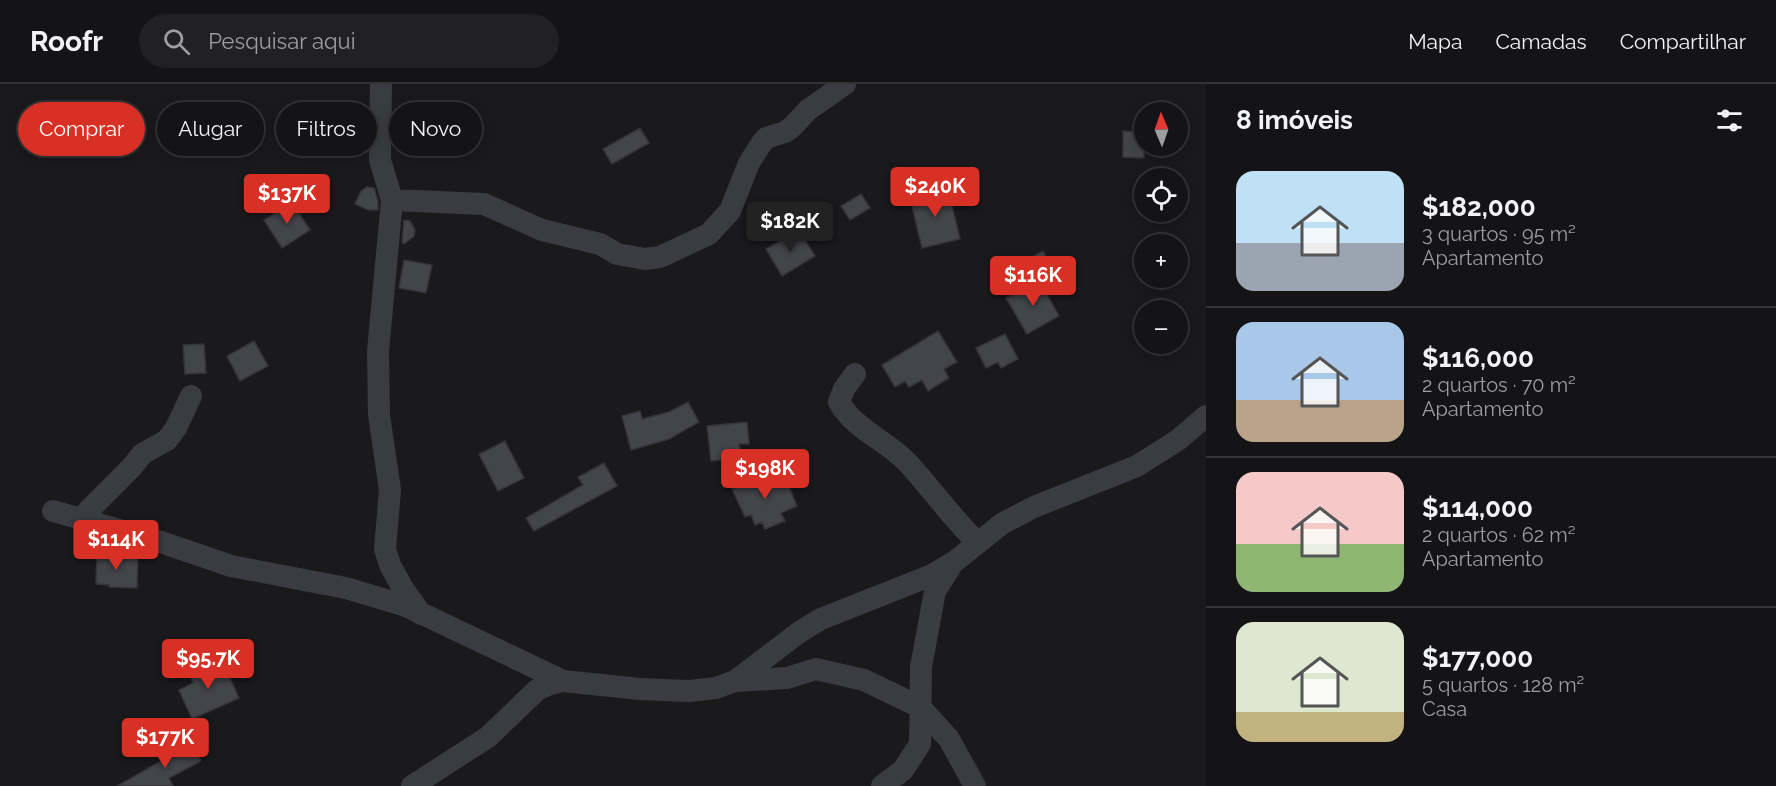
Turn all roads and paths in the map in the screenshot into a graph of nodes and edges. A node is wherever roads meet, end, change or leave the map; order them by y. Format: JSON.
{"nodes":[{"id":1,"x":381,"y":84,"type":"edge"},
{"id":2,"x":845,"y":84,"type":"edge"},
{"id":3,"x":392,"y":200,"type":"junction"},
{"id":4,"x":855,"y":374,"type":"dead end"},
{"id":5,"x":191,"y":396,"type":"dead end"},
{"id":6,"x":1206,"y":416,"type":"edge"},
{"id":7,"x":53,"y":512,"type":"dead end"},
{"id":8,"x":80,"y":519,"type":"junction"},
{"id":9,"x":977,"y":542,"type":"junction"},
{"id":10,"x":954,"y":562,"type":"junction"},
{"id":11,"x":421,"y":614,"type":"junction"},
{"id":12,"x":563,"y":681,"type":"junction"},
{"id":13,"x":735,"y":681,"type":"junction"},
{"id":14,"x":920,"y":707,"type":"junction"},
{"id":15,"x":412,"y":786,"type":"edge"},
{"id":16,"x":882,"y":786,"type":"edge"},
{"id":17,"x":975,"y":786,"type":"edge"}],
"edges":[{"from":1,"to":3,"type":"street"},
{"from":2,"to":3,"type":"street"},
{"from":3,"to":11,"type":"street"},
{"from":4,"to":9,"type":"street"},
{"from":5,"to":8,"type":"street"},
{"from":6,"to":9,"type":"street"},
{"from":7,"to":8,"type":"street"},
{"from":8,"to":11,"type":"street"},
{"from":9,"to":10,"type":"street"},
{"from":10,"to":13,"type":"street"},
{"from":10,"to":14,"type":"street"},
{"from":11,"to":12,"type":"street"},
{"from":12,"to":13,"type":"street"},
{"from":12,"to":15,"type":"street"},
{"from":13,"to":14,"type":"street"},
{"from":14,"to":16,"type":"street"},
{"from":14,"to":17,"type":"street"}]}
